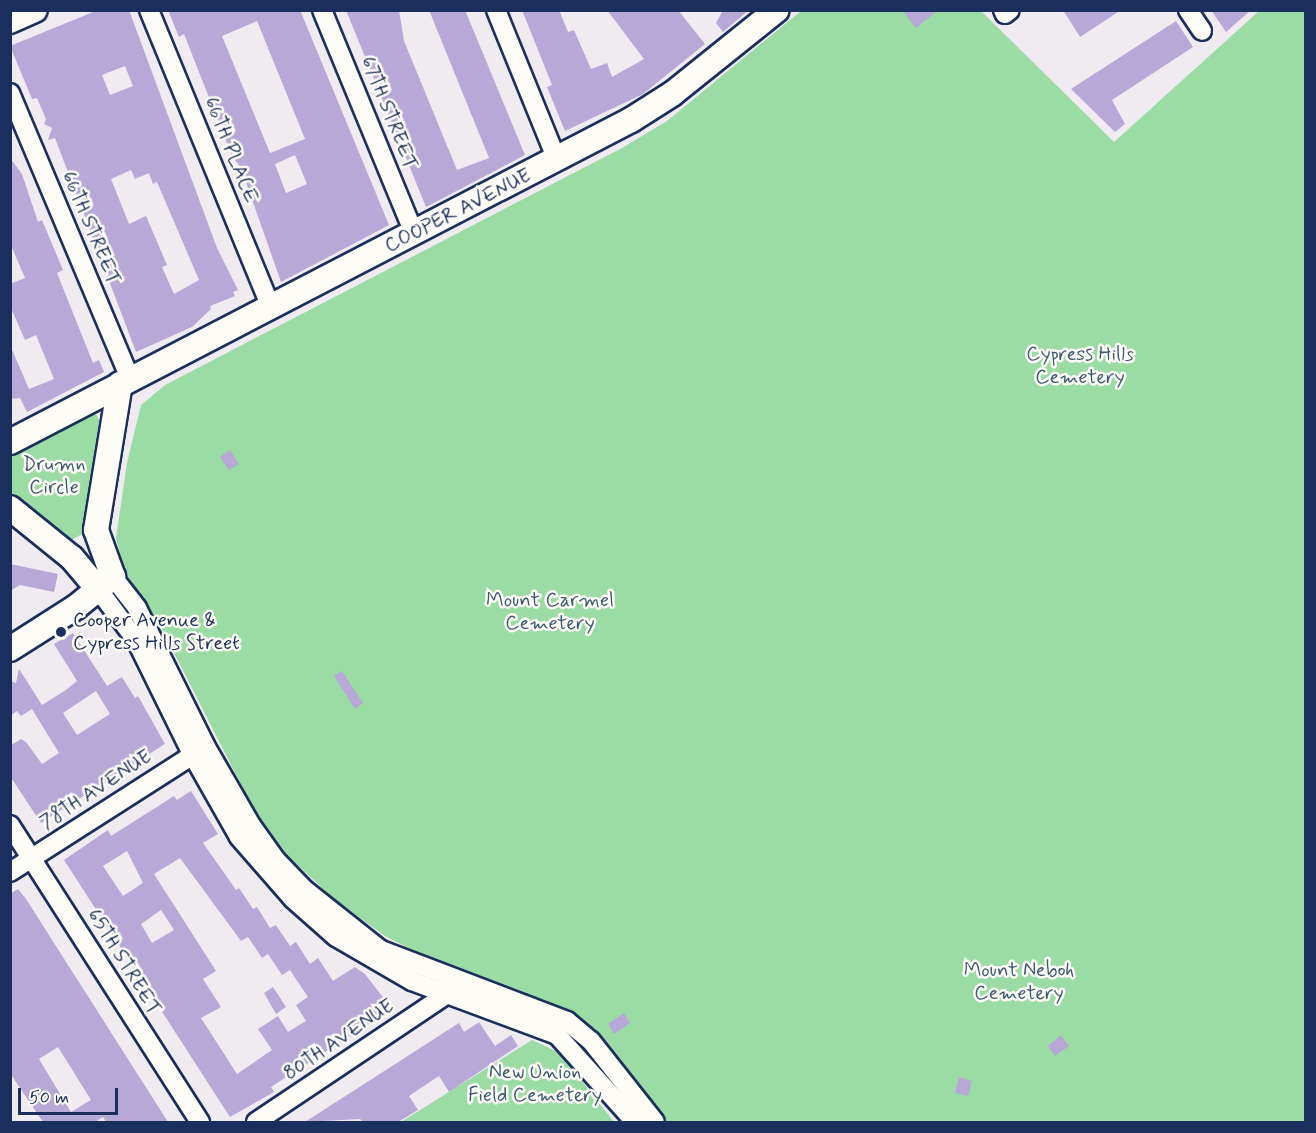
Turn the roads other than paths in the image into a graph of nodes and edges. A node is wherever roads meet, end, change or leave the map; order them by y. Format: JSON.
{"nodes":[{"id":1,"x":34,"y":10,"type":"edge"},
{"id":2,"x":149,"y":10,"type":"edge"},
{"id":3,"x":322,"y":10,"type":"edge"},
{"id":4,"x":496,"y":10,"type":"edge"},
{"id":5,"x":777,"y":10,"type":"edge"},
{"id":6,"x":1188,"y":10,"type":"edge"},
{"id":7,"x":10,"y":21,"type":"edge"},
{"id":8,"x":1202,"y":31,"type":"dead end"},
{"id":9,"x":10,"y":93,"type":"edge"},
{"id":10,"x":557,"y":160,"type":"junction"},
{"id":11,"x":414,"y":233,"type":"junction"},
{"id":12,"x":271,"y":307,"type":"junction"},
{"id":13,"x":125,"y":381,"type":"junction"},
{"id":14,"x":10,"y":442,"type":"edge"},
{"id":15,"x":10,"y":508,"type":"edge"},
{"id":16,"x":96,"y":530,"type":"junction"},
{"id":17,"x":61,"y":548,"type":"junction"},
{"id":18,"x":106,"y":583,"type":"junction"},
{"id":19,"x":10,"y":649,"type":"edge"},
{"id":20,"x":199,"y":751,"type":"junction"},
{"id":21,"x":10,"y":825,"type":"edge"},
{"id":22,"x":31,"y":858,"type":"junction"},
{"id":23,"x":10,"y":872,"type":"edge"},
{"id":24,"x":447,"y":994,"type":"junction"},
{"id":25,"x":200,"y":1122,"type":"edge"},
{"id":26,"x":256,"y":1122,"type":"edge"},
{"id":27,"x":636,"y":1122,"type":"edge"},
{"id":28,"x":655,"y":1122,"type":"edge"}],
"edges":[{"from":1,"to":7,"type":"main road"},
{"from":2,"to":12,"type":"street","name":"66TH PLACE"},
{"from":3,"to":11,"type":"street","name":"67TH STREET"},
{"from":4,"to":10,"type":"street"},
{"from":5,"to":10,"type":"main road","name":"COOPER AVENUE"},
{"from":6,"to":8,"type":"street"},
{"from":9,"to":13,"type":"street","name":"66TH STREET"},
{"from":10,"to":11,"type":"main road","name":"COOPER AVENUE"},
{"from":11,"to":12,"type":"main road","name":"COOPER AVENUE"},
{"from":12,"to":13,"type":"main road","name":"COOPER AVENUE"},
{"from":13,"to":14,"type":"main road","name":"COOPER AVENUE"},
{"from":13,"to":16,"type":"main road"},
{"from":15,"to":17,"type":"main road"},
{"from":16,"to":17,"type":"main road"},
{"from":16,"to":18,"type":"main road"},
{"from":17,"to":18,"type":"main road"},
{"from":18,"to":19,"type":"main road"},
{"from":18,"to":20,"type":"street"},
{"from":20,"to":22,"type":"street","name":"78TH AVENUE"},
{"from":20,"to":24,"type":"street"},
{"from":20,"to":28,"type":"street"},
{"from":21,"to":22,"type":"street","name":"65TH STREET"},
{"from":22,"to":23,"type":"street","name":"78TH AVENUE"},
{"from":22,"to":25,"type":"street","name":"65TH STREET"},
{"from":24,"to":26,"type":"street","name":"80TH AVENUE"},
{"from":24,"to":27,"type":"street"}]}
